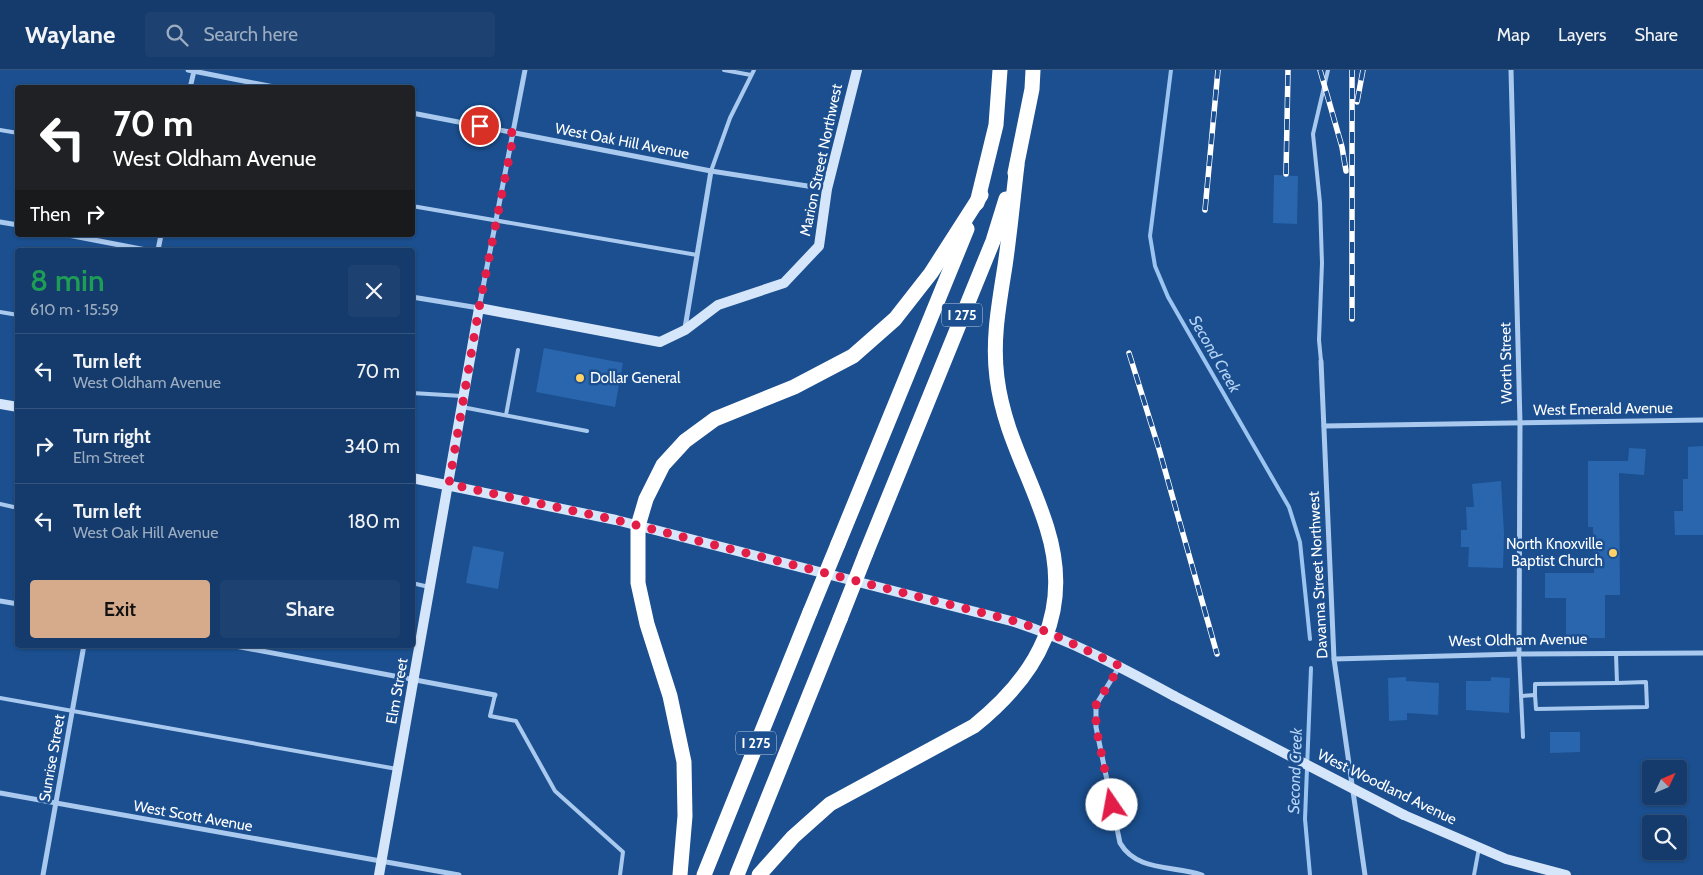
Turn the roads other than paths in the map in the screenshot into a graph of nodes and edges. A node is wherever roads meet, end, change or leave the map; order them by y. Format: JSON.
{"nodes":[{"id":1,"x":192,"y":70,"type":"edge"},
{"id":2,"x":525,"y":70,"type":"edge"},
{"id":3,"x":724,"y":70,"type":"edge"},
{"id":4,"x":754,"y":70,"type":"edge"},
{"id":5,"x":857,"y":70,"type":"edge"},
{"id":6,"x":1000,"y":70,"type":"edge"},
{"id":7,"x":1033,"y":70,"type":"edge"},
{"id":8,"x":1328,"y":70,"type":"edge"},
{"id":9,"x":1511,"y":70,"type":"edge"},
{"id":10,"x":751,"y":75,"type":"junction"},
{"id":11,"x":190,"y":85,"type":"edge"},
{"id":12,"x":264,"y":85,"type":"edge"},
{"id":13,"x":415,"y":114,"type":"edge"},
{"id":14,"x":0,"y":130,"type":"edge"},
{"id":15,"x":15,"y":132,"type":"edge"},
{"id":16,"x":514,"y":133,"type":"junction"},
{"id":17,"x":1017,"y":165,"type":"junction"},
{"id":18,"x":711,"y":171,"type":"junction"},
{"id":19,"x":827,"y":189,"type":"junction"},
{"id":20,"x":981,"y":195,"type":"junction"},
{"id":21,"x":415,"y":207,"type":"edge"},
{"id":22,"x":496,"y":221,"type":"junction"},
{"id":23,"x":0,"y":222,"type":"edge"},
{"id":24,"x":15,"y":224,"type":"edge"},
{"id":25,"x":78,"y":237,"type":"edge"},
{"id":26,"x":136,"y":248,"type":"edge"},
{"id":27,"x":697,"y":255,"type":"junction"},
{"id":28,"x":415,"y":297,"type":"edge"},
{"id":29,"x":479,"y":308,"type":"junction"},
{"id":30,"x":0,"y":312,"type":"edge"},
{"id":31,"x":15,"y":314,"type":"edge"},
{"id":32,"x":685,"y":330,"type":"junction"},
{"id":33,"x":518,"y":350,"type":"dead end"},
{"id":34,"x":1321,"y":361,"type":"joint"},
{"id":35,"x":415,"y":394,"type":"edge"},
{"id":36,"x":463,"y":402,"type":"junction"},
{"id":37,"x":0,"y":404,"type":"edge"},
{"id":38,"x":15,"y":406,"type":"edge"},
{"id":39,"x":506,"y":415,"type":"junction"},
{"id":40,"x":1703,"y":420,"type":"edge"},
{"id":41,"x":1520,"y":423,"type":"junction"},
{"id":42,"x":1324,"y":426,"type":"junction"},
{"id":43,"x":587,"y":431,"type":"dead end"},
{"id":44,"x":415,"y":478,"type":"edge"},
{"id":45,"x":449,"y":484,"type":"junction"},
{"id":46,"x":0,"y":504,"type":"edge"},
{"id":47,"x":15,"y":507,"type":"edge"},
{"id":48,"x":638,"y":526,"type":"junction"},
{"id":49,"x":415,"y":584,"type":"edge"},
{"id":50,"x":431,"y":587,"type":"junction"},
{"id":51,"x":0,"y":601,"type":"edge"},
{"id":52,"x":15,"y":604,"type":"edge"},
{"id":53,"x":1048,"y":632,"type":"junction"},
{"id":54,"x":84,"y":648,"type":"edge"},
{"id":55,"x":246,"y":648,"type":"edge"},
{"id":56,"x":1703,"y":653,"type":"edge"},
{"id":57,"x":1518,"y":654,"type":"junction"},
{"id":58,"x":1616,"y":654,"type":"junction"},
{"id":59,"x":1334,"y":660,"type":"junction"},
{"id":60,"x":1120,"y":666,"type":"junction"},
{"id":61,"x":414,"y":680,"type":"junction"},
{"id":62,"x":1617,"y":683,"type":"junction"},
{"id":63,"x":495,"y":695,"type":"joint"},
{"id":64,"x":1536,"y":695,"type":"junction"},
{"id":65,"x":1521,"y":696,"type":"junction"},
{"id":66,"x":0,"y":698,"type":"edge"},
{"id":67,"x":73,"y":711,"type":"junction"},
{"id":68,"x":1523,"y":737,"type":"dead end"},
{"id":69,"x":398,"y":769,"type":"junction"},
{"id":70,"x":0,"y":793,"type":"edge"},
{"id":71,"x":56,"y":805,"type":"junction"},
{"id":72,"x":1479,"y":848,"type":"junction"},
{"id":73,"x":382,"y":861,"type":"junction"},
{"id":74,"x":43,"y":875,"type":"edge"},
{"id":75,"x":379,"y":875,"type":"edge"},
{"id":76,"x":459,"y":875,"type":"edge"},
{"id":77,"x":620,"y":875,"type":"edge"},
{"id":78,"x":680,"y":875,"type":"edge"},
{"id":79,"x":704,"y":875,"type":"edge"},
{"id":80,"x":737,"y":875,"type":"edge"},
{"id":81,"x":759,"y":875,"type":"edge"},
{"id":82,"x":1202,"y":875,"type":"edge"},
{"id":83,"x":1365,"y":875,"type":"edge"},
{"id":84,"x":1474,"y":875,"type":"edge"},
{"id":85,"x":1566,"y":875,"type":"edge"}],
"edges":[{"from":1,"to":11,"type":"street"},
{"from":1,"to":12,"type":"street"},
{"from":2,"to":16,"type":"street","name":"Elm Street"},
{"from":3,"to":10,"type":"lane"},
{"from":4,"to":10,"type":"lane"},
{"from":5,"to":19,"type":"street","name":"Marion Street Northwest"},
{"from":6,"to":20,"type":"highway","number":"I 275"},
{"from":7,"to":17,"type":"highway","number":"I 275"},
{"from":8,"to":34,"type":"lane"},
{"from":9,"to":41,"type":"street","name":"Worth Street"},
{"from":10,"to":18,"type":"lane"},
{"from":13,"to":16,"type":"street","name":"West Oak Hill Avenue"},
{"from":14,"to":15,"type":"lane"},
{"from":16,"to":18,"type":"street","name":"West Oak Hill Avenue"},
{"from":16,"to":22,"type":"street","name":"Elm Street"},
{"from":17,"to":53,"type":"highway"},
{"from":17,"to":80,"type":"highway","number":"I 275","bridge":true},
{"from":18,"to":19,"type":"street","name":"West Oak Hill Avenue"},
{"from":18,"to":27,"type":"street"},
{"from":19,"to":32,"type":"street","name":"Marion Street Northwest"},
{"from":20,"to":48,"type":"highway"},
{"from":20,"to":79,"type":"highway","number":"I 275","bridge":true},
{"from":21,"to":22,"type":"lane"},
{"from":22,"to":27,"type":"lane"},
{"from":22,"to":29,"type":"street","name":"Elm Street"},
{"from":23,"to":24,"type":"street"},
{"from":25,"to":26,"type":"street"},
{"from":27,"to":32,"type":"street"},
{"from":28,"to":29,"type":"street"},
{"from":29,"to":32,"type":"street","name":"Marion Street Northwest"},
{"from":29,"to":36,"type":"street","name":"Elm Street"},
{"from":30,"to":31,"type":"lane"},
{"from":33,"to":39,"type":"lane"},
{"from":34,"to":42,"type":"street","name":"Davanna Street Northwest"},
{"from":35,"to":36,"type":"lane"},
{"from":36,"to":39,"type":"lane"},
{"from":36,"to":45,"type":"street","name":"Elm Street"},
{"from":37,"to":38,"type":"street"},
{"from":39,"to":43,"type":"lane"},
{"from":40,"to":41,"type":"street","name":"West Emerald Avenue"},
{"from":41,"to":42,"type":"street","name":"West Emerald Avenue"},
{"from":41,"to":57,"type":"street","name":"Worth Street"},
{"from":42,"to":59,"type":"street","name":"Davanna Street Northwest"},
{"from":44,"to":45,"type":"street"},
{"from":45,"to":48,"type":"street"},
{"from":45,"to":50,"type":"street","name":"Elm Street"},
{"from":46,"to":47,"type":"lane"},
{"from":48,"to":53,"type":"street"},
{"from":48,"to":78,"type":"highway"},
{"from":49,"to":50,"type":"lane"},
{"from":50,"to":61,"type":"street","name":"Elm Street"},
{"from":51,"to":52,"type":"street"},
{"from":53,"to":60,"type":"street"},
{"from":53,"to":81,"type":"highway"},
{"from":54,"to":67,"type":"street","name":"Sunrise Street"},
{"from":55,"to":61,"type":"street"},
{"from":56,"to":58,"type":"street","name":"West Oldham Avenue"},
{"from":57,"to":58,"type":"street","name":"West Oldham Avenue"},
{"from":57,"to":59,"type":"street","name":"West Oldham Avenue"},
{"from":57,"to":65,"type":"lane"},
{"from":58,"to":62,"type":"lane"},
{"from":59,"to":83,"type":"street","name":"Davanna Street Northwest"},
{"from":60,"to":72,"type":"street","name":"West Woodland Avenue","bridge":true},
{"from":60,"to":82,"type":"street"},
{"from":61,"to":63,"type":"street"},
{"from":61,"to":69,"type":"street","name":"Elm Street"},
{"from":62,"to":64,"type":"lane"},
{"from":62,"to":64,"type":"lane"},
{"from":63,"to":77,"type":"lane"},
{"from":64,"to":65,"type":"lane"},
{"from":65,"to":68,"type":"lane"},
{"from":66,"to":67,"type":"lane"},
{"from":67,"to":69,"type":"lane"},
{"from":67,"to":71,"type":"street","name":"Sunrise Street"},
{"from":69,"to":73,"type":"street","name":"Elm Street"},
{"from":70,"to":71,"type":"street","name":"West Scott Avenue"},
{"from":71,"to":73,"type":"street","name":"West Scott Avenue"},
{"from":71,"to":74,"type":"street","name":"Sunrise Street"},
{"from":72,"to":84,"type":"lane"},
{"from":72,"to":85,"type":"street","name":"West Woodland Avenue"},
{"from":73,"to":75,"type":"street","name":"Elm Street"},
{"from":73,"to":76,"type":"street","name":"West Scott Avenue"}]}
